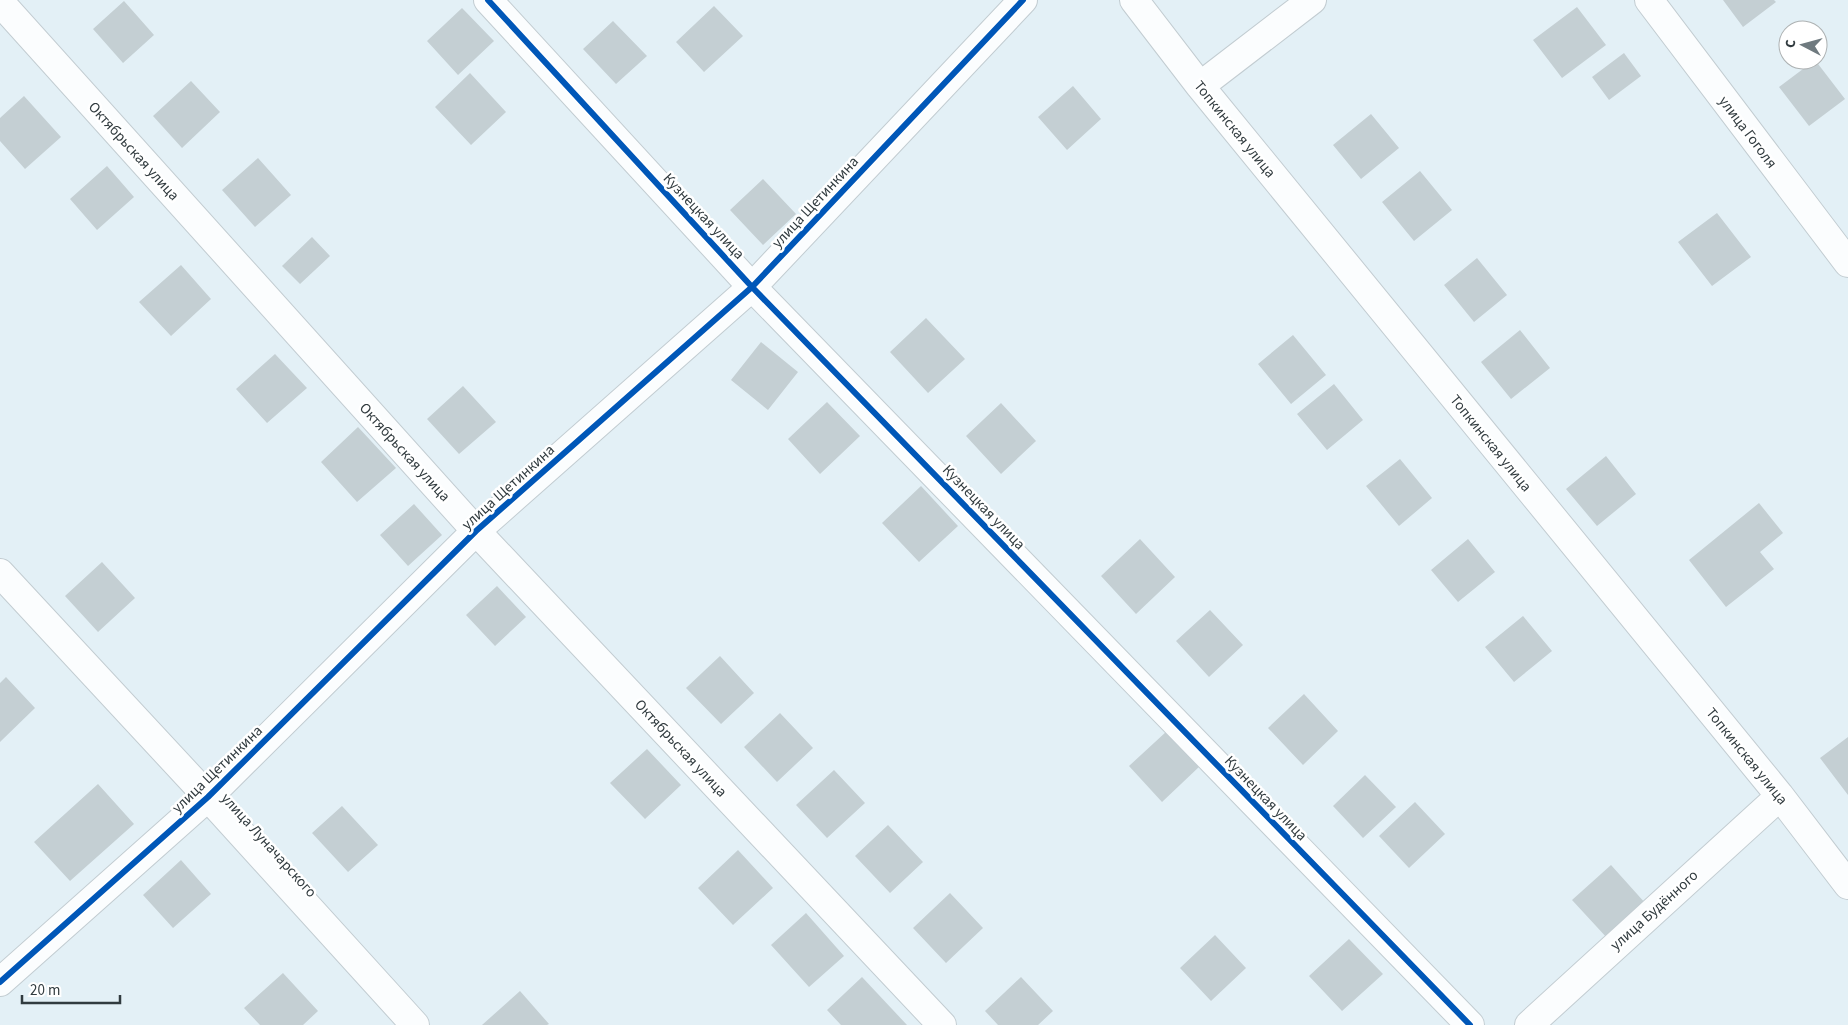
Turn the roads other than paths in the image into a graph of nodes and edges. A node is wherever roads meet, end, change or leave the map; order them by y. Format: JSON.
{"nodes":[{"id":1,"x":488,"y":0,"type":"edge"},
{"id":2,"x":1023,"y":0,"type":"edge"},
{"id":3,"x":1134,"y":0,"type":"edge"},
{"id":4,"x":1312,"y":0,"type":"edge"},
{"id":5,"x":1649,"y":0,"type":"edge"},
{"id":6,"x":0,"y":2,"type":"edge"},
{"id":7,"x":1200,"y":86,"type":"junction"},
{"id":8,"x":1848,"y":263,"type":"edge"},
{"id":9,"x":752,"y":286,"type":"junction"},
{"id":10,"x":476,"y":531,"type":"junction"},
{"id":11,"x":0,"y":573,"type":"edge"},
{"id":12,"x":208,"y":796,"type":"junction"},
{"id":13,"x":1780,"y":796,"type":"junction"},
{"id":14,"x":1848,"y":885,"type":"edge"},
{"id":15,"x":0,"y":982,"type":"edge"},
{"id":16,"x":415,"y":1025,"type":"edge"},
{"id":17,"x":942,"y":1025,"type":"edge"},
{"id":18,"x":1470,"y":1025,"type":"edge"},
{"id":19,"x":1529,"y":1025,"type":"edge"}],
"edges":[{"from":1,"to":9,"type":"street","name":"Кузнецкая улица"},
{"from":2,"to":9,"type":"street","name":"улица Щетинкина"},
{"from":3,"to":7,"type":"street","name":"Топкинская улица"},
{"from":4,"to":7,"type":"street"},
{"from":5,"to":8,"type":"street","name":"улица Гоголя"},
{"from":6,"to":10,"type":"street","name":"Октябрьская улица"},
{"from":7,"to":13,"type":"street","name":"Топкинская улица"},
{"from":9,"to":10,"type":"street","name":"улица Щетинкина"},
{"from":9,"to":18,"type":"street","name":"Кузнецкая улица"},
{"from":10,"to":12,"type":"street","name":"улица Щетинкина"},
{"from":10,"to":17,"type":"street","name":"Октябрьская улица"},
{"from":11,"to":12,"type":"street","name":"улица Луначарского"},
{"from":12,"to":15,"type":"street","name":"улица Щетинкина"},
{"from":12,"to":16,"type":"street","name":"улица Луначарского"},
{"from":13,"to":14,"type":"street","name":"Топкинская улица"},
{"from":13,"to":19,"type":"street","name":"улица Будённого"}]}
